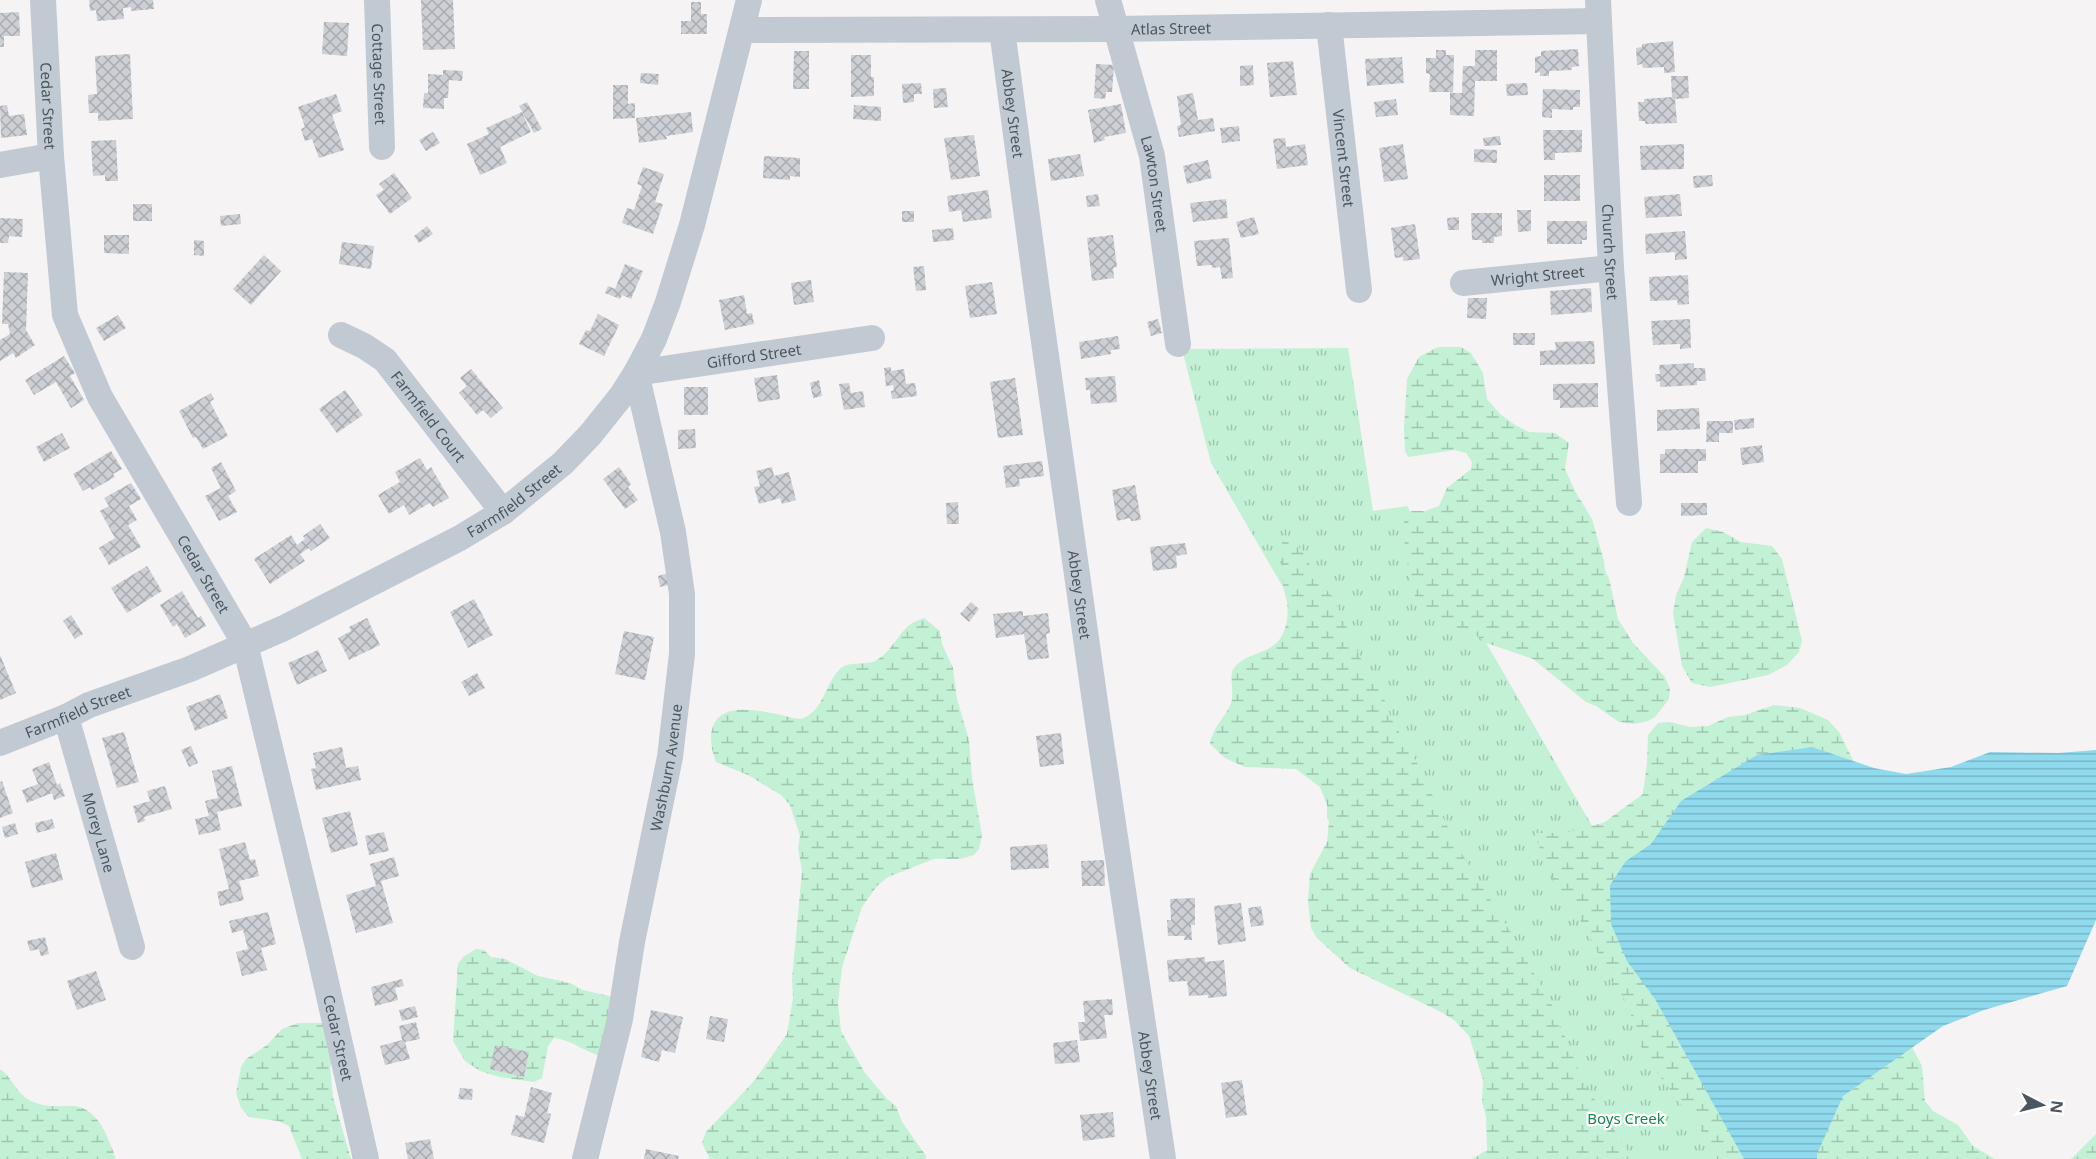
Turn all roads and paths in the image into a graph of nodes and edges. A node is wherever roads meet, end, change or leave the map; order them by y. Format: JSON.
{"nodes":[{"id":1,"x":43,"y":0,"type":"edge"},
{"id":2,"x":377,"y":0,"type":"edge"},
{"id":3,"x":749,"y":0,"type":"edge"},
{"id":4,"x":1108,"y":0,"type":"edge"},
{"id":5,"x":1599,"y":10,"type":"edge"},
{"id":6,"x":1329,"y":25,"type":"junction"},
{"id":7,"x":1115,"y":29,"type":"junction"},
{"id":8,"x":742,"y":30,"type":"junction"},
{"id":9,"x":1002,"y":30,"type":"junction"},
{"id":10,"x":382,"y":147,"type":"dead end"},
{"id":11,"x":51,"y":156,"type":"junction"},
{"id":12,"x":0,"y":165,"type":"edge"},
{"id":13,"x":1611,"y":268,"type":"junction"},
{"id":14,"x":1463,"y":283,"type":"dead end"},
{"id":15,"x":1359,"y":290,"type":"dead end"},
{"id":16,"x":341,"y":335,"type":"dead end"},
{"id":17,"x":872,"y":338,"type":"dead end"},
{"id":18,"x":1178,"y":344,"type":"dead end"},
{"id":19,"x":636,"y":374,"type":"junction"},
{"id":20,"x":1629,"y":503,"type":"dead end"},
{"id":21,"x":503,"y":512,"type":"junction"},
{"id":22,"x":245,"y":645,"type":"junction"},
{"id":23,"x":66,"y":717,"type":"junction"},
{"id":24,"x":0,"y":743,"type":"edge"},
{"id":25,"x":132,"y":947,"type":"dead end"},
{"id":26,"x":366,"y":1159,"type":"edge"},
{"id":27,"x":585,"y":1159,"type":"edge"},
{"id":28,"x":1163,"y":1159,"type":"edge"}],
"edges":[{"from":1,"to":11,"type":"street","name":"Cedar Street"},
{"from":2,"to":10,"type":"street","name":"Cottage Street"},
{"from":3,"to":8,"type":"street","name":"Farmfield Street"},
{"from":4,"to":7,"type":"street","name":"Lawton Street"},
{"from":5,"to":6,"type":"street","name":"Atlas Street"},
{"from":5,"to":13,"type":"street","name":"Church Street"},
{"from":6,"to":7,"type":"street","name":"Atlas Street"},
{"from":6,"to":15,"type":"street","name":"Vincent Street"},
{"from":7,"to":9,"type":"street","name":"Atlas Street"},
{"from":7,"to":18,"type":"street","name":"Lawton Street"},
{"from":8,"to":9,"type":"street","name":"Atlas Street"},
{"from":8,"to":19,"type":"street","name":"Farmfield Street"},
{"from":9,"to":28,"type":"street","name":"Abbey Street"},
{"from":11,"to":12,"type":"street"},
{"from":11,"to":22,"type":"street","name":"Cedar Street"},
{"from":13,"to":14,"type":"street","name":"Wright Street"},
{"from":13,"to":20,"type":"street","name":"Church Street"},
{"from":16,"to":21,"type":"street","name":"Farmfield Court"},
{"from":17,"to":19,"type":"street","name":"Gifford Street"},
{"from":19,"to":21,"type":"street","name":"Farmfield Street"},
{"from":19,"to":27,"type":"street","name":"Washburn Avenue"},
{"from":21,"to":22,"type":"street","name":"Farmfield Street"},
{"from":22,"to":23,"type":"street","name":"Farmfield Street"},
{"from":22,"to":26,"type":"street","name":"Cedar Street"},
{"from":23,"to":24,"type":"street","name":"Farmfield Street"},
{"from":23,"to":25,"type":"street","name":"Morey Lane"}]}
